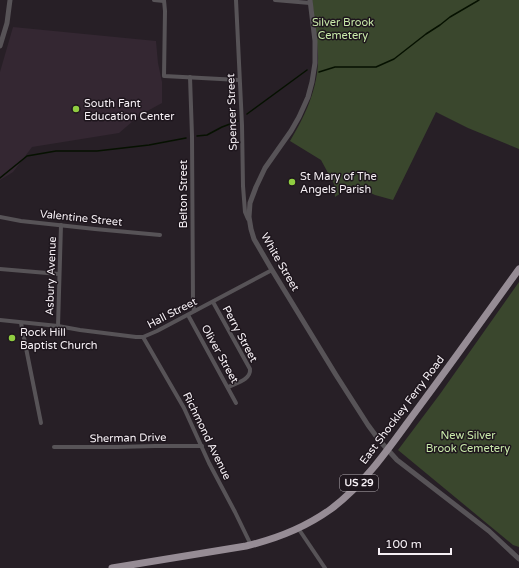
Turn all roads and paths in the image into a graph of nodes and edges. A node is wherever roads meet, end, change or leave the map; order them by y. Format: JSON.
{"nodes":[{"id":1,"x":10,"y":0,"type":"edge"},
{"id":2,"x":154,"y":0,"type":"edge"},
{"id":3,"x":164,"y":0,"type":"edge"},
{"id":4,"x":236,"y":0,"type":"edge"},
{"id":5,"x":275,"y":0,"type":"edge"},
{"id":6,"x":310,"y":1,"type":"edge"},
{"id":7,"x":0,"y":46,"type":"edge"},
{"id":8,"x":190,"y":78,"type":"junction"},
{"id":9,"x":239,"y":80,"type":"junction"},
{"id":10,"x":0,"y":217,"type":"edge"},
{"id":11,"x":249,"y":223,"type":"junction"},
{"id":12,"x":61,"y":225,"type":"junction"},
{"id":13,"x":160,"y":235,"type":"dead end"},
{"id":14,"x":519,"y":268,"type":"edge"},
{"id":15,"x":0,"y":269,"type":"edge"},
{"id":16,"x":272,"y":270,"type":"junction"},
{"id":17,"x":59,"y":274,"type":"junction"},
{"id":18,"x":213,"y":302,"type":"junction"},
{"id":19,"x":194,"y":311,"type":"junction"},
{"id":20,"x":188,"y":315,"type":"junction"},
{"id":21,"x":0,"y":320,"type":"edge"},
{"id":22,"x":21,"y":323,"type":"junction"},
{"id":23,"x":58,"y":326,"type":"junction"},
{"id":24,"x":142,"y":337,"type":"junction"},
{"id":25,"x":228,"y":387,"type":"junction"},
{"id":26,"x":236,"y":403,"type":"dead end"},
{"id":27,"x":41,"y":423,"type":"dead end"},
{"id":28,"x":202,"y":446,"type":"junction"},
{"id":29,"x":54,"y":447,"type":"dead end"},
{"id":30,"x":387,"y":450,"type":"junction"},
{"id":31,"x":298,"y":528,"type":"junction"},
{"id":32,"x":250,"y":545,"type":"junction"},
{"id":33,"x":519,"y":559,"type":"edge"},
{"id":34,"x":112,"y":568,"type":"edge"},
{"id":35,"x":325,"y":568,"type":"edge"}],
"edges":[{"from":1,"to":7,"type":"street"},
{"from":2,"to":3,"type":"street"},
{"from":3,"to":8,"type":"street"},
{"from":4,"to":9,"type":"street","name":"Spencer Street"},
{"from":5,"to":6,"type":"street"},
{"from":6,"to":11,"type":"street","name":"White Street"},
{"from":8,"to":9,"type":"street"},
{"from":8,"to":19,"type":"street","name":"Belton Street"},
{"from":9,"to":11,"type":"street","name":"Spencer Street"},
{"from":10,"to":12,"type":"street","name":"Valentine Street"},
{"from":11,"to":16,"type":"street","name":"White Street"},
{"from":12,"to":13,"type":"street","name":"Valentine Street"},
{"from":12,"to":17,"type":"street","name":"Asbury Avenue"},
{"from":14,"to":30,"type":"highway","name":"East Shockley Ferry Road","number":"US 29"},
{"from":15,"to":17,"type":"street"},
{"from":16,"to":18,"type":"street","name":"Hall Street"},
{"from":16,"to":30,"type":"street","name":"White Street"},
{"from":17,"to":23,"type":"street","name":"Asbury Avenue"},
{"from":18,"to":19,"type":"street","name":"Hall Street"},
{"from":18,"to":25,"type":"street","name":"Perry Street"},
{"from":19,"to":20,"type":"street","name":"Hall Street"},
{"from":20,"to":24,"type":"street","name":"Hall Street"},
{"from":20,"to":25,"type":"street","name":"Oliver Street"},
{"from":21,"to":22,"type":"street","name":"Hall Street"},
{"from":22,"to":23,"type":"street","name":"Hall Street"},
{"from":22,"to":27,"type":"street"},
{"from":23,"to":24,"type":"street","name":"Hall Street"},
{"from":24,"to":28,"type":"street","name":"Richmond Avenue"},
{"from":25,"to":26,"type":"street","name":"Oliver Street"},
{"from":28,"to":29,"type":"street","name":"Sherman Drive"},
{"from":28,"to":32,"type":"street","name":"Richmond Avenue"},
{"from":30,"to":31,"type":"highway","name":"East Shockley Ferry Road","number":"US 29"},
{"from":30,"to":33,"type":"street","name":"White Street"},
{"from":31,"to":32,"type":"highway","name":"East Shockley Ferry Road","number":"US 29"},
{"from":31,"to":35,"type":"street"},
{"from":32,"to":34,"type":"highway","name":"East Shockley Ferry Road","number":"US 29"}]}
